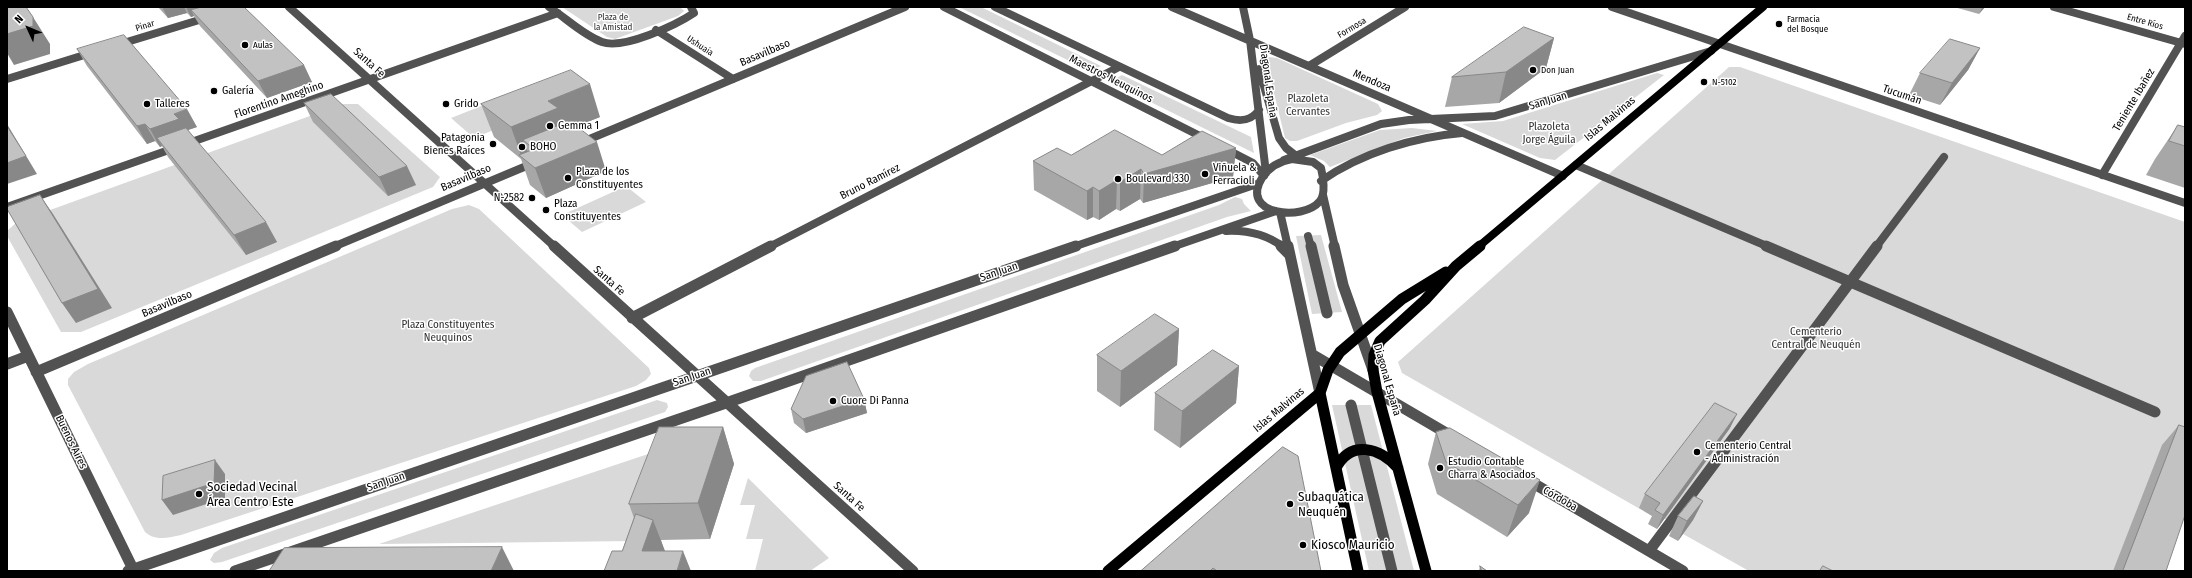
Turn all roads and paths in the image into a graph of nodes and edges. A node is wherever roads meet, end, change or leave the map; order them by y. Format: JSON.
{"nodes":[{"id":1,"x":289,"y":7,"type":"edge"},
{"id":2,"x":549,"y":7,"type":"edge"},
{"id":3,"x":691,"y":7,"type":"edge"},
{"id":4,"x":905,"y":7,"type":"edge"},
{"id":5,"x":944,"y":7,"type":"edge"},
{"id":6,"x":995,"y":7,"type":"edge"},
{"id":7,"x":1172,"y":7,"type":"edge"},
{"id":8,"x":1243,"y":7,"type":"edge"},
{"id":9,"x":1405,"y":7,"type":"edge"},
{"id":10,"x":1612,"y":7,"type":"edge"},
{"id":11,"x":2054,"y":7,"type":"edge"},
{"id":12,"x":1763,"y":8,"type":"edge"},
{"id":13,"x":558,"y":13,"type":"junction"},
{"id":14,"x":220,"y":14,"type":"edge"},
{"id":15,"x":656,"y":30,"type":"junction"},
{"id":16,"x":1250,"y":40,"type":"junction"},
{"id":17,"x":2184,"y":41,"type":"edge"},
{"id":18,"x":1719,"y":44,"type":"junction"},
{"id":19,"x":1710,"y":51,"type":"junction"},
{"id":20,"x":1309,"y":66,"type":"junction"},
{"id":21,"x":1119,"y":67,"type":"junction"},
{"id":22,"x":7,"y":79,"type":"edge"},
{"id":23,"x":733,"y":79,"type":"junction"},
{"id":24,"x":369,"y":80,"type":"junction"},
{"id":25,"x":1091,"y":81,"type":"junction"},
{"id":26,"x":1384,"y":98,"type":"junction"},
{"id":27,"x":1259,"y":110,"type":"junction"},
{"id":28,"x":1434,"y":120,"type":"junction"},
{"id":29,"x":1381,"y":124,"type":"junction"},
{"id":30,"x":1465,"y":133,"type":"junction"},
{"id":31,"x":571,"y":147,"type":"edge"},
{"id":32,"x":1298,"y":157,"type":"junction"},
{"id":33,"x":1944,"y":157,"type":"dead end"},
{"id":34,"x":542,"y":159,"type":"edge"},
{"id":35,"x":1576,"y":165,"type":"junction"},
{"id":36,"x":2102,"y":175,"type":"junction"},
{"id":37,"x":1563,"y":176,"type":"junction"},
{"id":38,"x":1262,"y":178,"type":"junction"},
{"id":39,"x":1321,"y":181,"type":"junction"},
{"id":40,"x":483,"y":184,"type":"junction"},
{"id":41,"x":1323,"y":196,"type":"junction"},
{"id":42,"x":2185,"y":203,"type":"edge"},
{"id":43,"x":7,"y":207,"type":"edge"},
{"id":44,"x":1278,"y":211,"type":"junction"},
{"id":45,"x":1214,"y":232,"type":"junction"},
{"id":46,"x":1308,"y":236,"type":"dead end"},
{"id":47,"x":1290,"y":256,"type":"junction"},
{"id":48,"x":1456,"y":266,"type":"junction"},
{"id":49,"x":1851,"y":282,"type":"junction"},
{"id":50,"x":7,"y":312,"type":"edge"},
{"id":51,"x":1327,"y":313,"type":"dead end"},
{"id":52,"x":632,"y":318,"type":"junction"},
{"id":53,"x":1361,"y":335,"type":"junction"},
{"id":54,"x":1313,"y":355,"type":"junction"},
{"id":55,"x":28,"y":356,"type":"junction"},
{"id":56,"x":7,"y":364,"type":"edge"},
{"id":57,"x":1330,"y":365,"type":"junction"},
{"id":58,"x":1373,"y":370,"type":"junction"},
{"id":59,"x":36,"y":372,"type":"junction"},
{"id":60,"x":696,"y":376,"type":"junction"},
{"id":61,"x":1377,"y":392,"type":"junction"},
{"id":62,"x":1320,"y":393,"type":"junction"},
{"id":63,"x":726,"y":403,"type":"junction"},
{"id":64,"x":1351,"y":405,"type":"dead end"},
{"id":65,"x":2154,"y":412,"type":"dead end"},
{"id":66,"x":1465,"y":444,"type":"edge"},
{"id":67,"x":1362,"y":449,"type":"junction"},
{"id":68,"x":1336,"y":468,"type":"junction"},
{"id":69,"x":1399,"y":469,"type":"junction"},
{"id":70,"x":1513,"y":472,"type":"edge"},
{"id":71,"x":1649,"y":551,"type":"junction"},
{"id":72,"x":132,"y":570,"type":"edge"},
{"id":73,"x":234,"y":571,"type":"edge"},
{"id":74,"x":913,"y":571,"type":"edge"},
{"id":75,"x":1108,"y":571,"type":"edge"},
{"id":76,"x":1358,"y":571,"type":"edge"},
{"id":77,"x":1392,"y":571,"type":"edge"},
{"id":78,"x":1426,"y":571,"type":"edge"},
{"id":79,"x":1683,"y":571,"type":"edge"}],
"edges":[{"from":1,"to":24,"type":"street","name":"Santa Fe"},
{"from":2,"to":13,"type":"street","name":"Ushuaia"},
{"from":3,"to":15,"type":"street","name":"Ushuaia"},
{"from":4,"to":23,"type":"street","name":"Basavilbaso"},
{"from":5,"to":25,"type":"street","name":"Maestros Neuquinos"},
{"from":6,"to":21,"type":"street","name":"Maestros Neuquinos"},
{"from":7,"to":16,"type":"street","name":"Mendoza"},
{"from":8,"to":16,"type":"street","name":"Diagonal España"},
{"from":9,"to":20,"type":"street","name":"Formosa"},
{"from":10,"to":18,"type":"street","name":"Tucumán"},
{"from":11,"to":17,"type":"street","name":"Entre Ríos"},
{"from":12,"to":18,"type":"main road","name":"Islas Malvinas"},
{"from":13,"to":15,"type":"street","name":"Ushuaia"},
{"from":13,"to":24,"type":"street","name":"Florentino Ameghino"},
{"from":14,"to":22,"type":"street","name":"Pinar"},
{"from":15,"to":23,"type":"street","name":"Ushuaia"},
{"from":16,"to":20,"type":"street","name":"Mendoza"},
{"from":16,"to":27,"type":"street","name":"Diagonal España"},
{"from":16,"to":32,"type":"street","name":"Diagonal España"},
{"from":17,"to":36,"type":"street","name":"Teniente Ibañez"},
{"from":18,"to":19,"type":"main road","name":"Islas Malvinas"},
{"from":18,"to":36,"type":"street","name":"Tucumán"},
{"from":19,"to":28,"type":"street","name":"San Juan"},
{"from":19,"to":35,"type":"main road","name":"Islas Malvinas"},
{"from":20,"to":26,"type":"street","name":"Mendoza"},
{"from":21,"to":25,"type":"street","name":"Bruno Ramírez"},
{"from":21,"to":27,"type":"street","name":"Maestros Neuquinos"},
{"from":23,"to":31,"type":"street","name":"Basavilbaso"},
{"from":24,"to":40,"type":"street","name":"Santa Fe"},
{"from":24,"to":43,"type":"street","name":"Florentino Ameghino"},
{"from":25,"to":38,"type":"street","name":"Maestros Neuquinos"},
{"from":25,"to":52,"type":"street","name":"Bruno Ramírez"},
{"from":26,"to":28,"type":"street","name":"Mendoza"},
{"from":26,"to":29,"type":"street","name":"San Juan"},
{"from":27,"to":38,"type":"street","name":"Diagonal España"},
{"from":28,"to":29,"type":"street","name":"San Juan"},
{"from":28,"to":30,"type":"street","name":"Mendoza"},
{"from":29,"to":32,"type":"street","name":"San Juan"},
{"from":30,"to":37,"type":"street","name":"Mendoza"},
{"from":30,"to":39,"type":"street"},
{"from":32,"to":38,"type":"street","name":"Diagonal España"},
{"from":32,"to":39,"type":"street","name":"Diagonal España"},
{"from":33,"to":49,"type":"street"},
{"from":34,"to":40,"type":"street","name":"Basavilbaso"},
{"from":35,"to":37,"type":"main road","name":"Islas Malvinas"},
{"from":35,"to":49,"type":"street"},
{"from":36,"to":42,"type":"street","name":"Tucumán"},
{"from":37,"to":48,"type":"main road","name":"Islas Malvinas"},
{"from":38,"to":44,"type":"street","name":"Diagonal España"},
{"from":38,"to":60,"type":"street","name":"San Juan"},
{"from":39,"to":41,"type":"street","name":"Diagonal España"},
{"from":40,"to":52,"type":"street","name":"Santa Fe"},
{"from":40,"to":59,"type":"street","name":"Basavilbaso"},
{"from":41,"to":44,"type":"street","name":"Diagonal España"},
{"from":41,"to":53,"type":"street","name":"Diagonal España"},
{"from":44,"to":45,"type":"street"},
{"from":44,"to":47,"type":"street"},
{"from":45,"to":47,"type":"street"},
{"from":45,"to":63,"type":"street"},
{"from":46,"to":51,"type":"street"},
{"from":47,"to":54,"type":"street"},
{"from":48,"to":53,"type":"main road","name":"Islas Malvinas"},
{"from":48,"to":58,"type":"main road","name":"Islas Malvinas"},
{"from":49,"to":65,"type":"street"},
{"from":49,"to":71,"type":"street"},
{"from":50,"to":55,"type":"street","name":"Buenos Aires"},
{"from":52,"to":60,"type":"street","name":"Santa Fe"},
{"from":53,"to":57,"type":"main road","name":"Islas Malvinas"},
{"from":53,"to":58,"type":"street","name":"Diagonal España"},
{"from":54,"to":57,"type":"street"},
{"from":54,"to":62,"type":"street"},
{"from":55,"to":56,"type":"street"},
{"from":55,"to":59,"type":"street","name":"Buenos Aires"},
{"from":57,"to":61,"type":"street"},
{"from":57,"to":62,"type":"main road","name":"Islas Malvinas"},
{"from":58,"to":61,"type":"main road","name":"Diagonal España"},
{"from":59,"to":72,"type":"street","name":"Buenos Aires"},
{"from":60,"to":63,"type":"street","name":"Santa Fe"},
{"from":60,"to":72,"type":"street","name":"San Juan"},
{"from":61,"to":66,"type":"street"},
{"from":61,"to":69,"type":"main road","name":"Diagonal España"},
{"from":62,"to":68,"type":"main road"},
{"from":62,"to":75,"type":"main road","name":"Islas Malvinas"},
{"from":63,"to":73,"type":"street"},
{"from":63,"to":74,"type":"street","name":"Santa Fe"},
{"from":64,"to":67,"type":"street"},
{"from":67,"to":68,"type":"main road"},
{"from":67,"to":69,"type":"main road"},
{"from":67,"to":77,"type":"street"},
{"from":68,"to":76,"type":"main road"},
{"from":69,"to":78,"type":"main road","name":"Diagonal España"},
{"from":70,"to":71,"type":"street","name":"Córdoba"},
{"from":71,"to":79,"type":"street","name":"Córdoba"}]}
